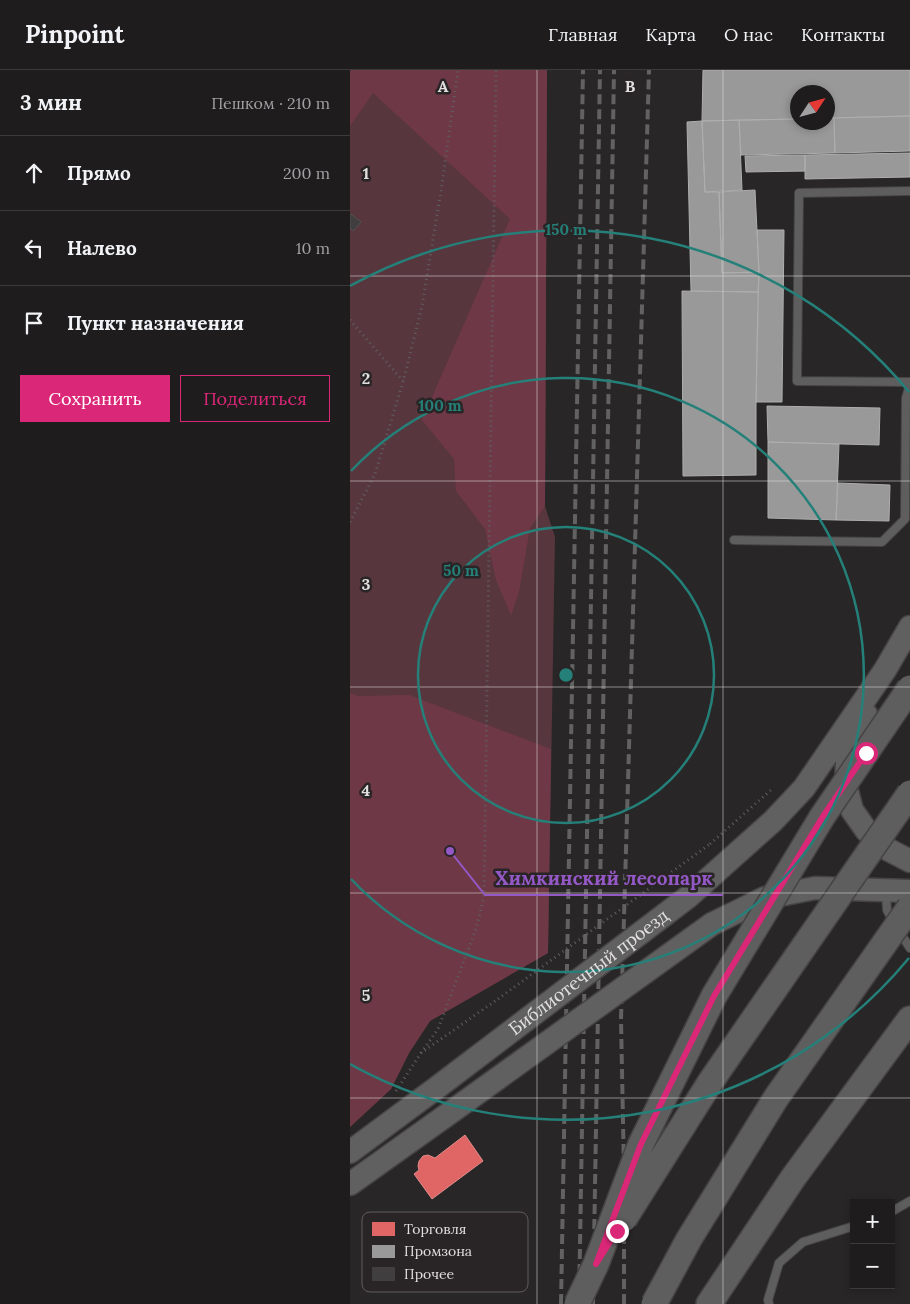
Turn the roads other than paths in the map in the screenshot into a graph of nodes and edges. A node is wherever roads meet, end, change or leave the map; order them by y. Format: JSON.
{"nodes":[{"id":1,"x":910,"y":191,"type":"edge"},
{"id":2,"x":910,"y":384,"type":"edge"},
{"id":3,"x":734,"y":540,"type":"dead end"},
{"id":4,"x":910,"y":627,"type":"edge"},
{"id":5,"x":885,"y":670,"type":"junction"},
{"id":6,"x":910,"y":688,"type":"edge"},
{"id":7,"x":910,"y":793,"type":"edge"},
{"id":8,"x":910,"y":861,"type":"edge"},
{"id":9,"x":886,"y":890,"type":"junction"},
{"id":10,"x":910,"y":891,"type":"edge"},
{"id":11,"x":910,"y":907,"type":"edge"},
{"id":12,"x":910,"y":948,"type":"edge"},
{"id":13,"x":910,"y":1019,"type":"edge"},
{"id":14,"x":350,"y":1152,"type":"edge"},
{"id":15,"x":350,"y":1184,"type":"edge"},
{"id":16,"x":910,"y":1201,"type":"edge"},
{"id":17,"x":895,"y":1210,"type":"edge"},
{"id":18,"x":850,"y":1227,"type":"edge"},
{"id":19,"x":596,"y":1264,"type":"junction"},
{"id":20,"x":577,"y":1304,"type":"edge"},
{"id":21,"x":654,"y":1304,"type":"edge"},
{"id":22,"x":710,"y":1304,"type":"edge"},
{"id":23,"x":770,"y":1304,"type":"edge"}],
"edges":[{"from":1,"to":2,"type":"lane"},
{"from":2,"to":3,"type":"lane"},
{"from":4,"to":5,"type":"main road","name":"Библиотечный проезд"},
{"from":5,"to":8,"type":"main road"},
{"from":5,"to":14,"type":"main road","name":"Библиотечный проезд","bridge":true},
{"from":6,"to":19,"type":"main road","bridge":true},
{"from":7,"to":19,"type":"main road","bridge":true},
{"from":9,"to":10,"type":"main road","name":"Библиотечный проезд"},
{"from":9,"to":12,"type":"lane"},
{"from":9,"to":15,"type":"main road","name":"Библиотечный проезд","bridge":true},
{"from":11,"to":21,"type":"main road","bridge":true},
{"from":13,"to":22,"type":"main road"},
{"from":16,"to":17,"type":"lane"},
{"from":18,"to":23,"type":"lane"},
{"from":19,"to":20,"type":"main road","bridge":true}]}
